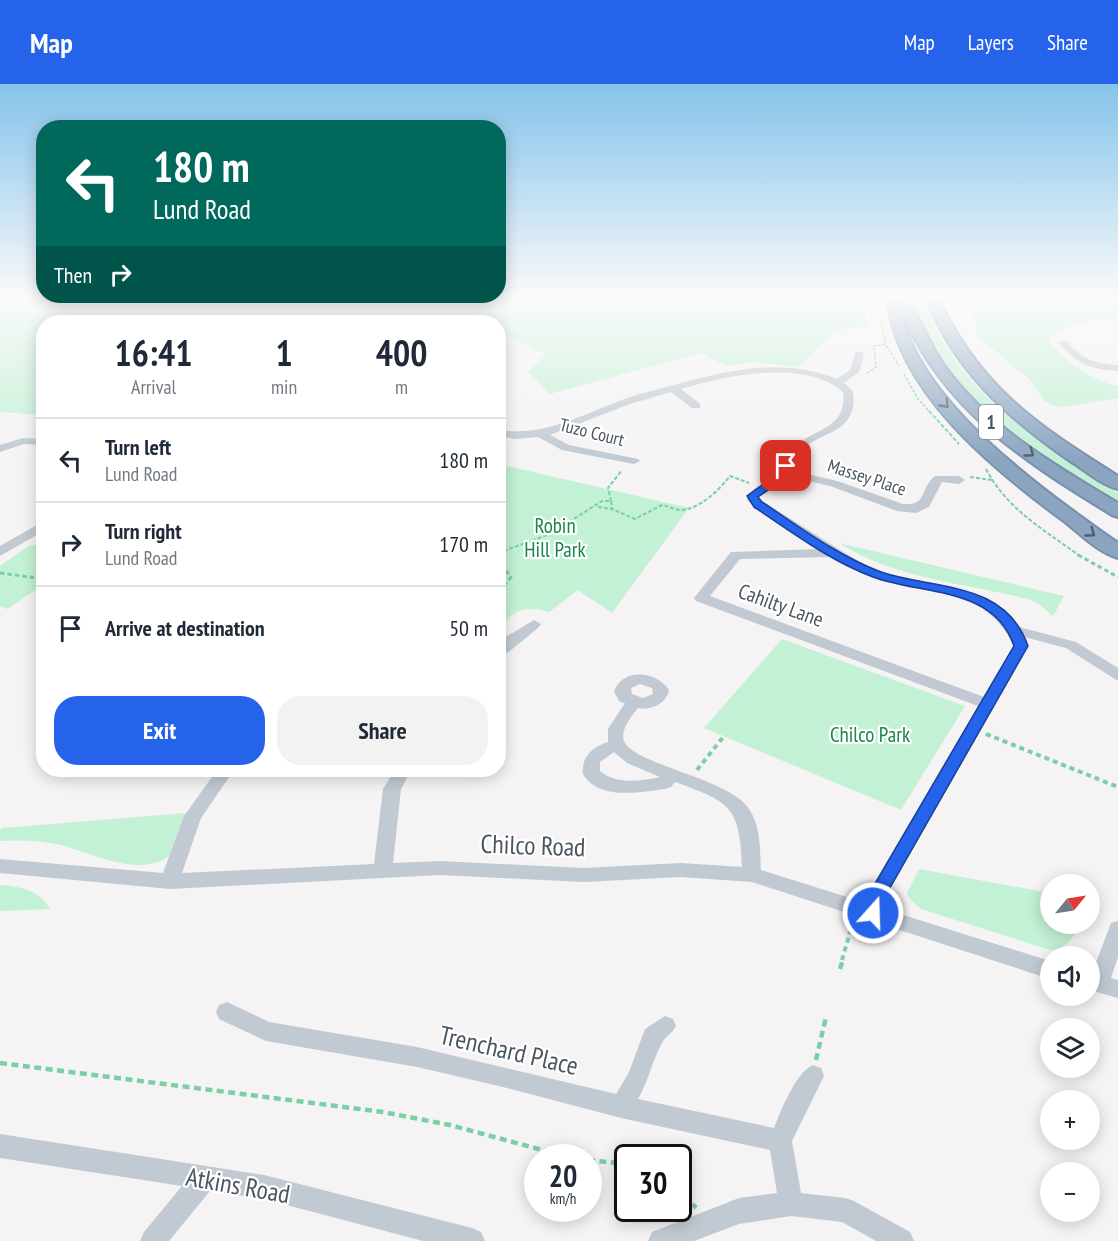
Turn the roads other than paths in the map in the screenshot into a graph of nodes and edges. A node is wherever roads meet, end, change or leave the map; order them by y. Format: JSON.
{"nodes":[{"id":1,"x":909,"y":351,"type":"edge"},
{"id":2,"x":926,"y":351,"type":"edge"},
{"id":3,"x":958,"y":351,"type":"edge"},
{"id":4,"x":965,"y":351,"type":"edge"},
{"id":5,"x":1069,"y":351,"type":"edge"},
{"id":6,"x":859,"y":353,"type":"dead end"},
{"id":7,"x":1118,"y":368,"type":"edge"},
{"id":8,"x":838,"y":383,"type":"junction"},
{"id":9,"x":673,"y":388,"type":"junction"},
{"id":10,"x":696,"y":406,"type":"dead end"},
{"id":11,"x":506,"y":434,"type":"edge"},
{"id":12,"x":542,"y":435,"type":"junction"},
{"id":13,"x":36,"y":442,"type":"edge"},
{"id":14,"x":0,"y":449,"type":"edge"},
{"id":15,"x":634,"y":461,"type":"road end"},
{"id":16,"x":1118,"y":470,"type":"edge"},
{"id":17,"x":784,"y":472,"type":"junction"},
{"id":18,"x":959,"y":480,"type":"road end"},
{"id":19,"x":1118,"y":484,"type":"edge"},
{"id":20,"x":1118,"y":511,"type":"edge"},
{"id":21,"x":36,"y":530,"type":"edge"},
{"id":22,"x":0,"y":552,"type":"edge"},
{"id":23,"x":1118,"y":552,"type":"edge"},
{"id":24,"x":832,"y":553,"type":"junction"},
{"id":25,"x":534,"y":624,"type":"dead end"},
{"id":26,"x":1016,"y":631,"type":"junction"},
{"id":27,"x":506,"y":645,"type":"edge"},
{"id":28,"x":1118,"y":676,"type":"edge"},
{"id":29,"x":634,"y":702,"type":"dead end"},
{"id":30,"x":987,"y":704,"type":"junction"},
{"id":31,"x":617,"y":745,"type":"junction"},
{"id":32,"x":672,"y":773,"type":"junction"},
{"id":33,"x":221,"y":777,"type":"edge"},
{"id":34,"x":399,"y":777,"type":"edge"},
{"id":35,"x":0,"y":866,"type":"edge"},
{"id":36,"x":382,"y":868,"type":"junction"},
{"id":37,"x":752,"y":876,"type":"junction"},
{"id":38,"x":170,"y":881,"type":"junction"},
{"id":39,"x":865,"y":910,"type":"junction"},
{"id":40,"x":1118,"y":929,"type":"edge"},
{"id":41,"x":1040,"y":967,"type":"edge"},
{"id":42,"x":1102,"y":985,"type":"edge"},
{"id":43,"x":227,"y":1012,"type":"dead end"},
{"id":44,"x":664,"y":1026,"type":"dead end"},
{"id":45,"x":813,"y":1076,"type":"road end"},
{"id":46,"x":621,"y":1107,"type":"junction"},
{"id":47,"x":780,"y":1141,"type":"junction"},
{"id":48,"x":0,"y":1146,"type":"edge"},
{"id":49,"x":204,"y":1179,"type":"junction"},
{"id":50,"x":791,"y":1204,"type":"junction"},
{"id":51,"x":153,"y":1241,"type":"edge"},
{"id":52,"x":472,"y":1241,"type":"edge"},
{"id":53,"x":661,"y":1241,"type":"edge"},
{"id":54,"x":901,"y":1241,"type":"edge"}],
"edges":[{"from":1,"to":23,"type":"highway","one_way":true},
{"from":2,"to":20,"type":"highway","number":"1","one_way":true},
{"from":3,"to":19,"type":"highway","number":"1"},
{"from":4,"to":16,"type":"highway"},
{"from":5,"to":7,"type":"street"},
{"from":6,"to":8,"type":"street"},
{"from":8,"to":9,"type":"street"},
{"from":8,"to":17,"type":"street"},
{"from":9,"to":10,"type":"street"},
{"from":9,"to":12,"type":"street"},
{"from":11,"to":12,"type":"street"},
{"from":12,"to":15,"type":"street","name":"Tuzo Court"},
{"from":13,"to":14,"type":"street"},
{"from":17,"to":18,"type":"street","name":"Massey Place"},
{"from":17,"to":24,"type":"street"},
{"from":21,"to":22,"type":"street"},
{"from":24,"to":26,"type":"street"},
{"from":24,"to":30,"type":"street","name":"Cahilty Lane"},
{"from":25,"to":27,"type":"street"},
{"from":26,"to":28,"type":"street"},
{"from":26,"to":30,"type":"street"},
{"from":29,"to":31,"type":"street"},
{"from":30,"to":39,"type":"street"},
{"from":31,"to":32,"type":"street"},
{"from":31,"to":32,"type":"street"},
{"from":32,"to":37,"type":"street"},
{"from":33,"to":38,"type":"street"},
{"from":34,"to":36,"type":"street"},
{"from":35,"to":38,"type":"street","name":"Chilco Road"},
{"from":36,"to":37,"type":"street","name":"Chilco Road"},
{"from":36,"to":38,"type":"street","name":"Chilco Road"},
{"from":37,"to":39,"type":"street","name":"Chilco Road"},
{"from":39,"to":41,"type":"street","name":"Chilco Road"},
{"from":40,"to":42,"type":"street"},
{"from":43,"to":46,"type":"street","name":"Trenchard Place"},
{"from":44,"to":46,"type":"street"},
{"from":45,"to":47,"type":"street"},
{"from":46,"to":47,"type":"street","name":"Trenchard Place"},
{"from":47,"to":50,"type":"street"},
{"from":48,"to":49,"type":"street","name":"Atkins Road"},
{"from":49,"to":51,"type":"street"},
{"from":49,"to":52,"type":"street","name":"Atkins Road"},
{"from":50,"to":53,"type":"street"},
{"from":50,"to":54,"type":"street"}]}
